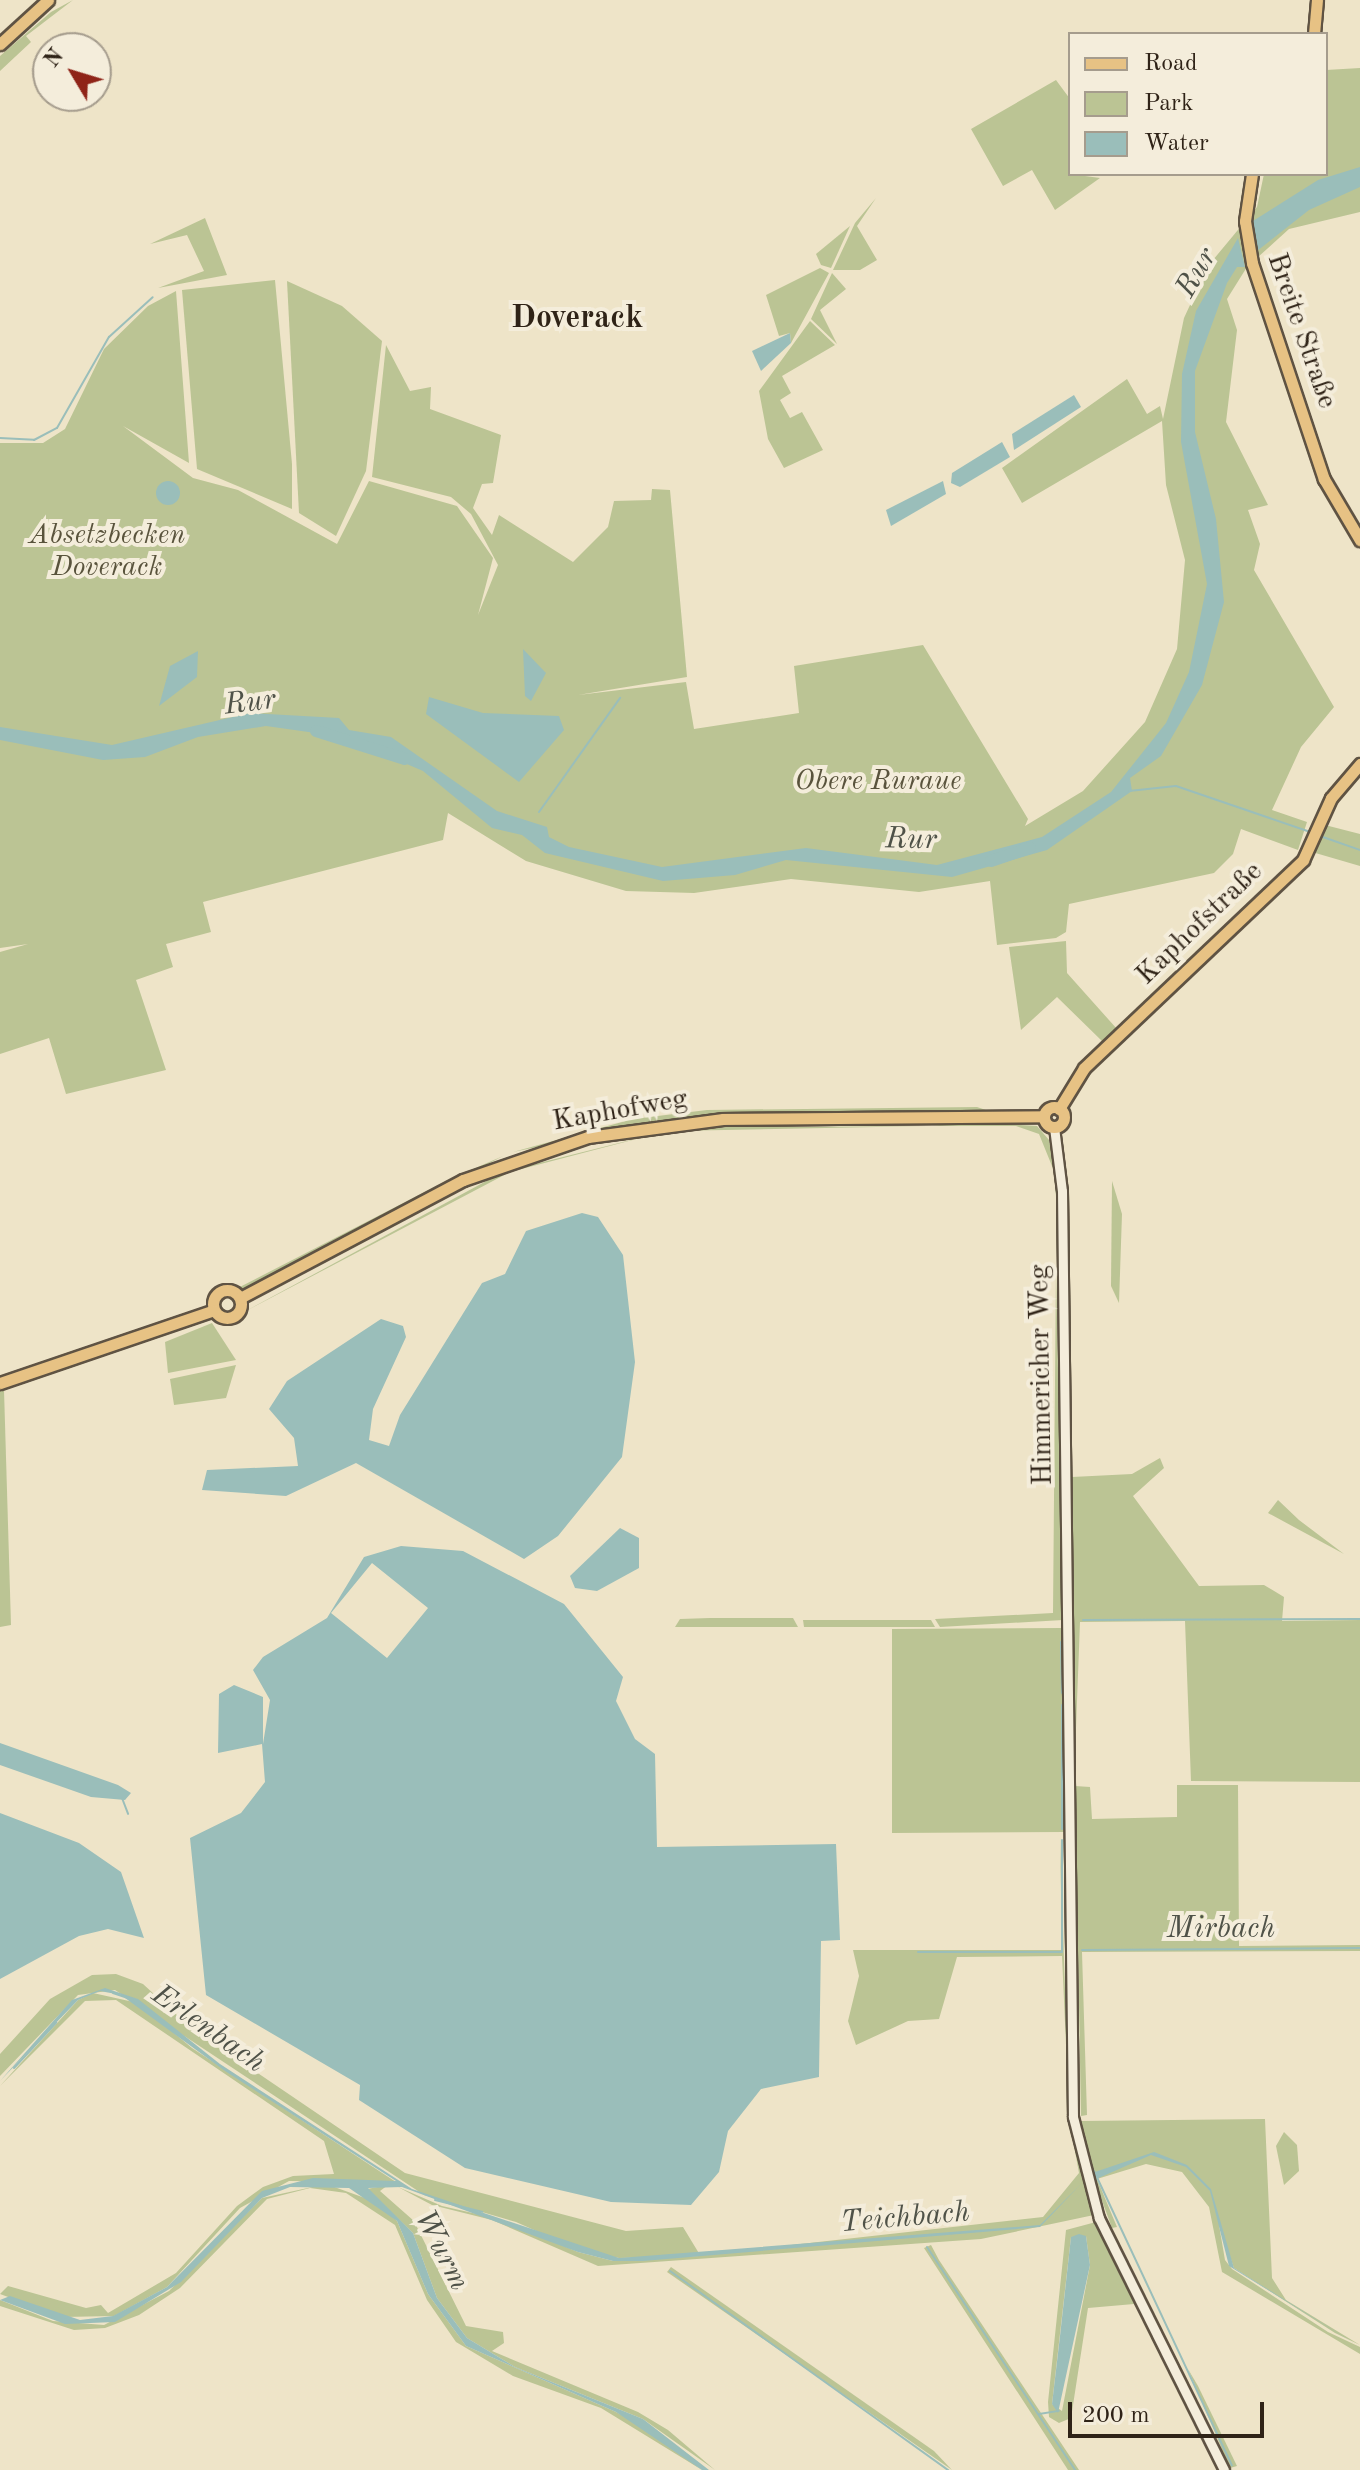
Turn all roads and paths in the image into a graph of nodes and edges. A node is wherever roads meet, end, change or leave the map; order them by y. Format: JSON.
{"nodes":[{"id":1,"x":48,"y":0,"type":"edge"},
{"id":2,"x":1317,"y":0,"type":"edge"},
{"id":3,"x":1314,"y":32,"type":"edge"},
{"id":4,"x":0,"y":44,"type":"edge"},
{"id":5,"x":1252,"y":176,"type":"edge"},
{"id":6,"x":1360,"y":540,"type":"edge"},
{"id":7,"x":1360,"y":764,"type":"edge"},
{"id":8,"x":1059,"y":1109,"type":"junction"},
{"id":9,"x":1044,"y":1116,"type":"junction"},
{"id":10,"x":1054,"y":1127,"type":"junction"},
{"id":11,"x":240,"y":1298,"type":"junction"},
{"id":12,"x":214,"y":1310,"type":"junction"},
{"id":13,"x":0,"y":1383,"type":"edge"},
{"id":14,"x":1224,"y":2470,"type":"edge"}],
"edges":[{"from":1,"to":4,"type":"main road"},
{"from":2,"to":3,"type":"main road"},
{"from":5,"to":6,"type":"main road","name":"Breite Straße"},
{"from":7,"to":8,"type":"main road","name":"Kaphofstraße"},
{"from":8,"to":9,"type":"main road"},
{"from":8,"to":10,"type":"main road","name":"Kaphofstraße"},
{"from":9,"to":10,"type":"main road"},
{"from":9,"to":11,"type":"main road","name":"Kaphofweg"},
{"from":10,"to":14,"type":"street","name":"Himmericher Weg"},
{"from":11,"to":12,"type":"main road","name":"Kaphofweg"},
{"from":11,"to":12,"type":"main road","name":"Kaphofweg"},
{"from":12,"to":13,"type":"main road","name":"Kaphofweg"}]}
